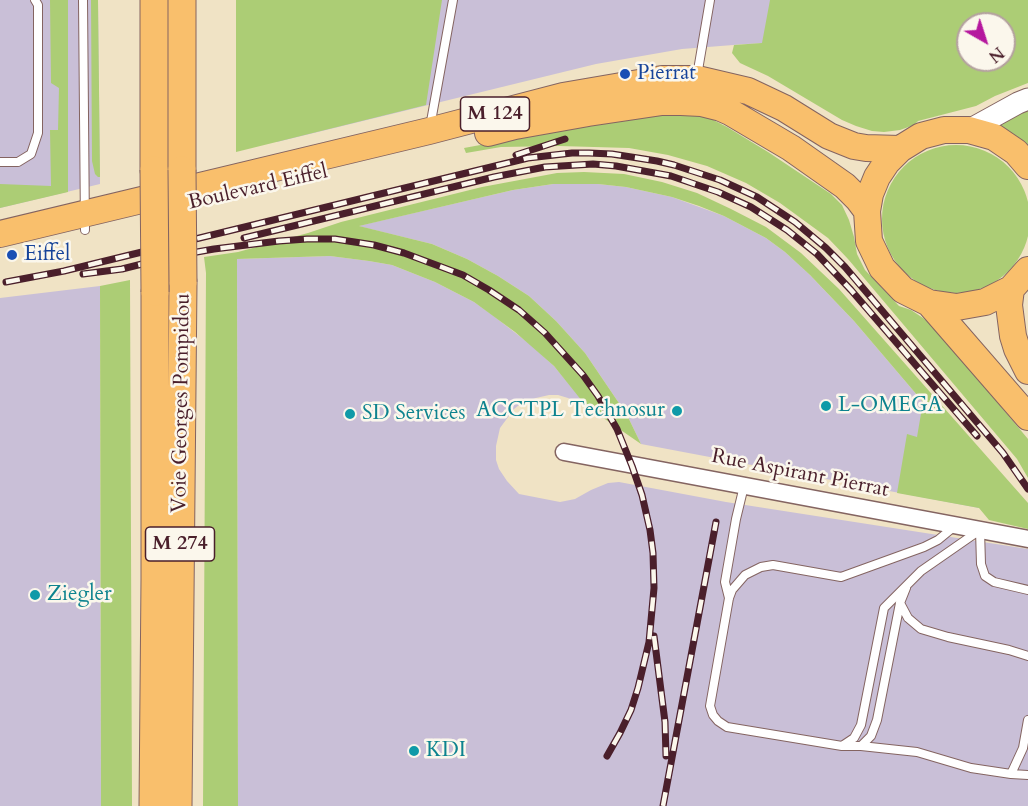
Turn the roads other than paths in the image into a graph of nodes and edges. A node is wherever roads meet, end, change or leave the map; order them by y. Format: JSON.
{"nodes":[{"id":1,"x":35,"y":0,"type":"edge"},
{"id":2,"x":83,"y":0,"type":"edge"},
{"id":3,"x":154,"y":0,"type":"edge"},
{"id":4,"x":182,"y":0,"type":"edge"},
{"id":5,"x":453,"y":0,"type":"edge"},
{"id":6,"x":710,"y":0,"type":"edge"},
{"id":7,"x":697,"y":79,"type":"junction"},
{"id":8,"x":1028,"y":99,"type":"edge"},
{"id":9,"x":662,"y":102,"type":"junction"},
{"id":10,"x":721,"y":108,"type":"junction"},
{"id":11,"x":969,"y":130,"type":"junction"},
{"id":12,"x":429,"y":131,"type":"junction"},
{"id":13,"x":900,"y":149,"type":"junction"},
{"id":14,"x":0,"y":162,"type":"edge"},
{"id":15,"x":1028,"y":166,"type":"edge"},
{"id":16,"x":867,"y":211,"type":"junction"},
{"id":17,"x":85,"y":222,"type":"junction"},
{"id":18,"x":0,"y":234,"type":"edge"},
{"id":19,"x":0,"y":250,"type":"edge"},
{"id":20,"x":1028,"y":270,"type":"edge"},
{"id":21,"x":1011,"y":289,"type":"junction"},
{"id":22,"x":929,"y":303,"type":"junction"},
{"id":23,"x":1028,"y":371,"type":"edge"},
{"id":24,"x":1028,"y":417,"type":"edge"},
{"id":25,"x":564,"y":452,"type":"dead end"},
{"id":26,"x":744,"y":486,"type":"junction"},
{"id":27,"x":956,"y":526,"type":"junction"},
{"id":28,"x":980,"y":530,"type":"junction"},
{"id":29,"x":1028,"y":539,"type":"edge"},
{"id":30,"x":906,"y":586,"type":"junction"},
{"id":31,"x":1028,"y":590,"type":"edge"},
{"id":32,"x":729,"y":598,"type":"junction"},
{"id":33,"x":900,"y":603,"type":"junction"},
{"id":34,"x":1028,"y":656,"type":"edge"},
{"id":35,"x":1028,"y":720,"type":"edge"},
{"id":36,"x":843,"y":746,"type":"junction"},
{"id":37,"x":861,"y":746,"type":"junction"},
{"id":38,"x":1011,"y":774,"type":"junction"},
{"id":39,"x":1028,"y":775,"type":"edge"},
{"id":40,"x":153,"y":806,"type":"edge"},
{"id":41,"x":178,"y":806,"type":"edge"}],
"edges":[{"from":1,"to":14,"type":"lane"},
{"from":2,"to":17,"type":"lane"},
{"from":3,"to":40,"type":"highway","name":"Voie Georges Pompidou","number":"M 274","bridge":true},
{"from":4,"to":41,"type":"highway","name":"Voie Georges Pompidou","number":"M 274","bridge":true},
{"from":5,"to":12,"type":"lane"},
{"from":6,"to":7,"type":"lane"},
{"from":7,"to":9,"type":"lane"},
{"from":7,"to":10,"type":"lane"},
{"from":7,"to":12,"type":"main road","number":"M 124"},
{"from":7,"to":13,"type":"main road","number":"M 124"},
{"from":8,"to":11,"type":"street"},
{"from":9,"to":10,"type":"main road","number":"M 124"},
{"from":9,"to":17,"type":"main road","name":"Boulevard Eiffel","number":"M 124"},
{"from":10,"to":16,"type":"main road","number":"M 124"},
{"from":11,"to":13,"type":"main road"},
{"from":11,"to":15,"type":"main road"},
{"from":12,"to":17,"type":"main road","number":"M 124"},
{"from":13,"to":16,"type":"main road"},
{"from":16,"to":22,"type":"main road"},
{"from":17,"to":18,"type":"main road","name":"Boulevard Eiffel","number":"M 124"},
{"from":17,"to":19,"type":"main road","name":"Boulevard Eiffel","number":"M 124"},
{"from":20,"to":21,"type":"main road"},
{"from":21,"to":22,"type":"main road"},
{"from":21,"to":23,"type":"main road"},
{"from":22,"to":24,"type":"main road"},
{"from":25,"to":26,"type":"street","name":"Rue Aspirant Pierrat"},
{"from":26,"to":27,"type":"street","name":"Rue Aspirant Pierrat"},
{"from":26,"to":32,"type":"lane"},
{"from":27,"to":28,"type":"street","name":"Rue Aspirant Pierrat"},
{"from":27,"to":32,"type":"lane"},
{"from":28,"to":29,"type":"street","name":"Rue Aspirant Pierrat"},
{"from":28,"to":30,"type":"lane"},
{"from":28,"to":31,"type":"lane"},
{"from":30,"to":33,"type":"lane"},
{"from":30,"to":36,"type":"lane"},
{"from":32,"to":36,"type":"lane"},
{"from":33,"to":34,"type":"lane"},
{"from":33,"to":37,"type":"lane"},
{"from":35,"to":38,"type":"lane"},
{"from":36,"to":37,"type":"lane"},
{"from":37,"to":38,"type":"lane"},
{"from":38,"to":39,"type":"lane"}]}
